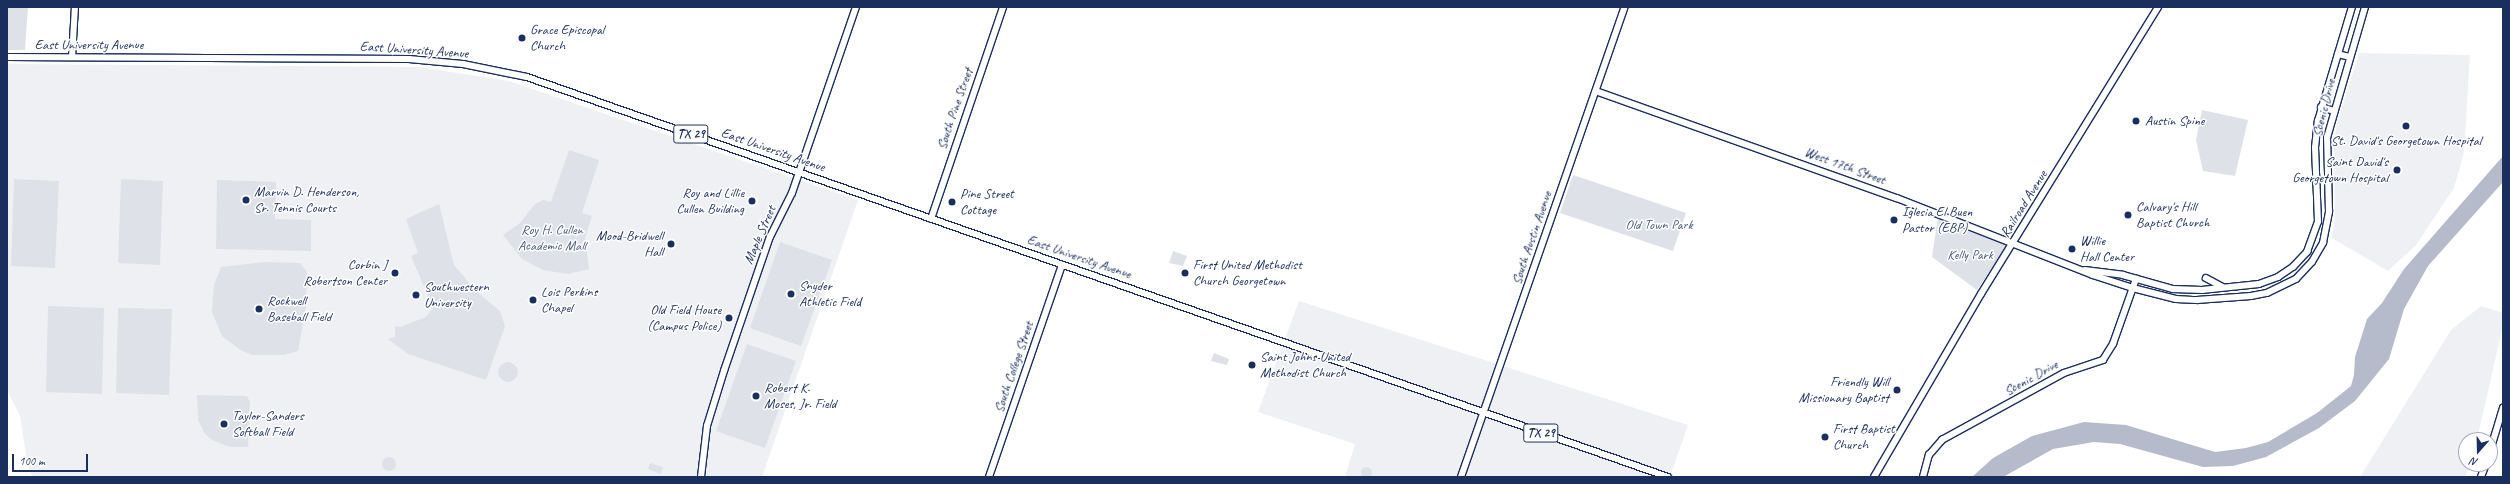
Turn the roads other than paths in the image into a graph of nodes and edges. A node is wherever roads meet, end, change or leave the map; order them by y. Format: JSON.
{"nodes":[{"id":1,"x":75,"y":7,"type":"edge"},
{"id":2,"x":856,"y":7,"type":"edge"},
{"id":3,"x":1003,"y":7,"type":"edge"},
{"id":4,"x":1625,"y":7,"type":"edge"},
{"id":5,"x":2158,"y":7,"type":"edge"},
{"id":6,"x":2352,"y":7,"type":"edge"},
{"id":7,"x":2365,"y":7,"type":"edge"},
{"id":8,"x":2338,"y":54,"type":"junction"},
{"id":9,"x":7,"y":57,"type":"edge"},
{"id":10,"x":72,"y":57,"type":"junction"},
{"id":11,"x":2350,"y":57,"type":"junction"},
{"id":12,"x":1596,"y":91,"type":"junction"},
{"id":13,"x":2321,"y":107,"type":"junction"},
{"id":14,"x":2334,"y":111,"type":"junction"},
{"id":15,"x":2315,"y":148,"type":"junction"},
{"id":16,"x":2327,"y":149,"type":"junction"},
{"id":17,"x":800,"y":172,"type":"junction"},
{"id":18,"x":931,"y":218,"type":"junction"},
{"id":19,"x":2014,"y":243,"type":"junction"},
{"id":20,"x":1062,"y":264,"type":"junction"},
{"id":21,"x":2083,"y":270,"type":"junction"},
{"id":22,"x":2206,"y":278,"type":"dead end"},
{"id":23,"x":2136,"y":279,"type":"junction"},
{"id":24,"x":2133,"y":288,"type":"junction"},
{"id":25,"x":2230,"y":288,"type":"junction"},
{"id":26,"x":2503,"y":408,"type":"edge"},
{"id":27,"x":1484,"y":412,"type":"junction"},
{"id":28,"x":2496,"y":432,"type":"edge"},
{"id":29,"x":701,"y":477,"type":"edge"},
{"id":30,"x":989,"y":477,"type":"edge"},
{"id":31,"x":1461,"y":477,"type":"edge"},
{"id":32,"x":1668,"y":477,"type":"edge"},
{"id":33,"x":1874,"y":477,"type":"edge"},
{"id":34,"x":1923,"y":477,"type":"edge"}],
"edges":[{"from":1,"to":10,"type":"street"},
{"from":2,"to":17,"type":"street","name":"Maple Street"},
{"from":3,"to":18,"type":"street","name":"South Pine Street"},
{"from":4,"to":12,"type":"street","name":"South Austin Avenue"},
{"from":5,"to":19,"type":"street","name":"Railroad Avenue"},
{"from":6,"to":8,"type":"street","name":"Scenic Drive"},
{"from":7,"to":11,"type":"street","name":"Scenic Drive"},
{"from":8,"to":11,"type":"street"},
{"from":8,"to":13,"type":"street","name":"Scenic Drive"},
{"from":9,"to":10,"type":"main road","name":"East University Avenue","number":"TX 29"},
{"from":10,"to":17,"type":"main road","name":"East University Avenue","number":"TX 29"},
{"from":11,"to":14,"type":"street","name":"Scenic Drive"},
{"from":12,"to":19,"type":"street","name":"West 17th Street"},
{"from":12,"to":27,"type":"street","name":"South Austin Avenue"},
{"from":13,"to":14,"type":"street"},
{"from":13,"to":15,"type":"street","name":"Scenic Drive"},
{"from":14,"to":16,"type":"street","name":"Scenic Drive"},
{"from":15,"to":16,"type":"street"},
{"from":15,"to":25,"type":"street","name":"Scenic Drive"},
{"from":16,"to":24,"type":"street","name":"Scenic Drive"},
{"from":17,"to":18,"type":"main road","name":"East University Avenue","number":"TX 29"},
{"from":17,"to":29,"type":"street","name":"Maple Street"},
{"from":18,"to":20,"type":"main road","name":"East University Avenue","number":"TX 29"},
{"from":19,"to":21,"type":"street","name":"West 17th Street"},
{"from":19,"to":33,"type":"street","name":"Railroad Avenue"},
{"from":20,"to":27,"type":"main road","name":"East University Avenue","number":"TX 29"},
{"from":20,"to":30,"type":"street","name":"South College Street"},
{"from":21,"to":23,"type":"street","name":"West 17th Street"},
{"from":21,"to":24,"type":"street","name":"West 17th Street"},
{"from":22,"to":25,"type":"street"},
{"from":23,"to":24,"type":"street","name":"Scenic Drive"},
{"from":23,"to":25,"type":"street","name":"Scenic Drive"},
{"from":24,"to":34,"type":"street","name":"Scenic Drive"},
{"from":26,"to":28,"type":"street"},
{"from":27,"to":31,"type":"street","name":"South Austin Avenue"},
{"from":27,"to":32,"type":"main road","number":"TX 29"}]}
